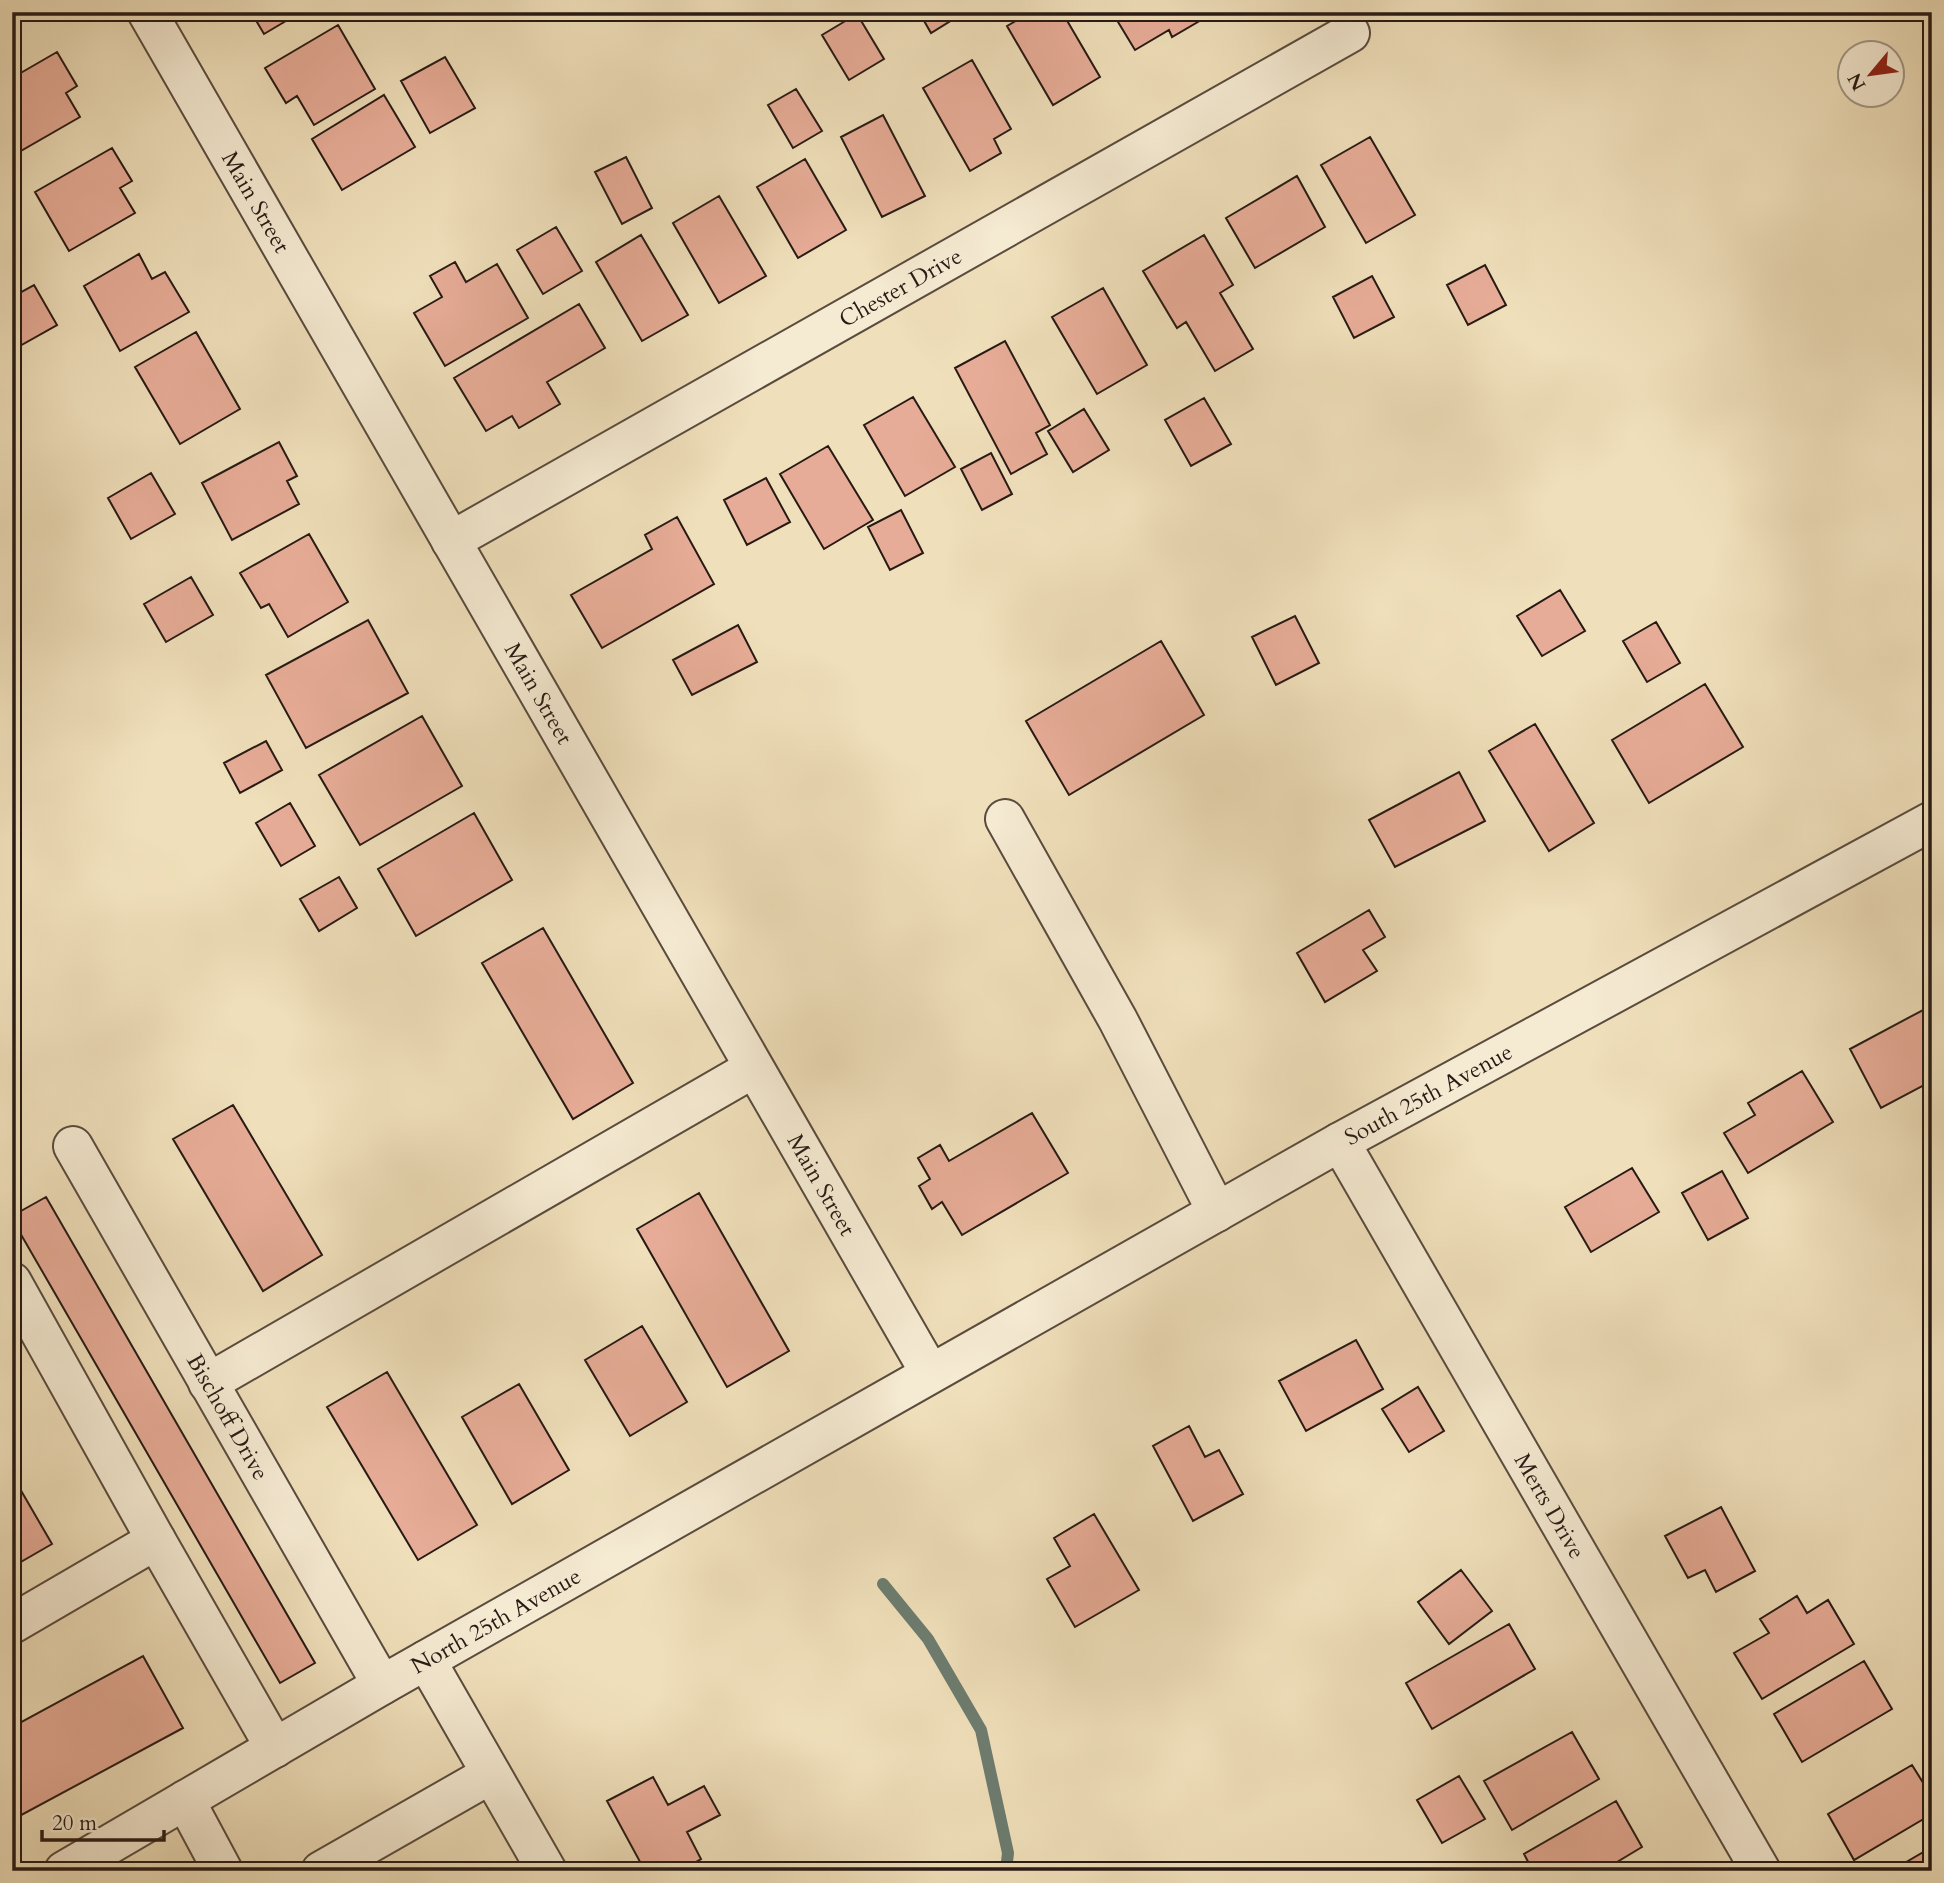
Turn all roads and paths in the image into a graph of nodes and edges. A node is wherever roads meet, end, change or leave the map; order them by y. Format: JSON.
{"nodes":[{"id":1,"x":147,"y":12,"type":"edge"},
{"id":2,"x":1350,"y":33,"type":"dead end"},
{"id":3,"x":451,"y":541,"type":"junction"},
{"id":4,"x":1004,"y":819,"type":"dead end"},
{"id":5,"x":1932,"y":821,"type":"edge"},
{"id":6,"x":754,"y":1068,"type":"junction"},
{"id":7,"x":1340,"y":1142,"type":"junction"},
{"id":8,"x":73,"y":1146,"type":"dead end"},
{"id":9,"x":1217,"y":1212,"type":"junction"},
{"id":10,"x":12,"y":1282,"type":"edge"},
{"id":11,"x":930,"y":1373,"type":"junction"},
{"id":12,"x":208,"y":1383,"type":"junction"},
{"id":13,"x":156,"y":1540,"type":"junction"},
{"id":14,"x":12,"y":1625,"type":"edge"},
{"id":15,"x":426,"y":1660,"type":"junction"},
{"id":16,"x":382,"y":1685,"type":"junction"},
{"id":17,"x":275,"y":1748,"type":"junction"},
{"id":18,"x":491,"y":1774,"type":"junction"},
{"id":19,"x":185,"y":1800,"type":"junction"},
{"id":20,"x":83,"y":1866,"type":"edge"},
{"id":21,"x":223,"y":1871,"type":"edge"},
{"id":22,"x":321,"y":1871,"type":"edge"},
{"id":23,"x":547,"y":1871,"type":"edge"},
{"id":24,"x":1761,"y":1871,"type":"edge"}],
"edges":[{"from":1,"to":3,"type":"street","name":"Main Street"},
{"from":2,"to":3,"type":"street","name":"Chester Drive"},
{"from":3,"to":6,"type":"street","name":"Main Street"},
{"from":4,"to":9,"type":"street"},
{"from":5,"to":7,"type":"street","name":"South 25th Avenue"},
{"from":6,"to":11,"type":"street","name":"Main Street"},
{"from":6,"to":12,"type":"street"},
{"from":7,"to":9,"type":"street","name":"South 25th Avenue"},
{"from":7,"to":24,"type":"street","name":"Merts Drive"},
{"from":8,"to":12,"type":"street","name":"Bischoff Drive"},
{"from":9,"to":11,"type":"street","name":"South 25th Avenue"},
{"from":10,"to":13,"type":"street"},
{"from":11,"to":15,"type":"street","name":"North 25th Avenue"},
{"from":12,"to":16,"type":"street","name":"Bischoff Drive"},
{"from":13,"to":14,"type":"street"},
{"from":13,"to":17,"type":"street"},
{"from":15,"to":16,"type":"street","name":"North 25th Avenue"},
{"from":15,"to":18,"type":"street"},
{"from":16,"to":17,"type":"street","name":"North 25th Avenue"},
{"from":17,"to":19,"type":"street","name":"North 25th Avenue"},
{"from":18,"to":22,"type":"street"},
{"from":18,"to":23,"type":"street"},
{"from":19,"to":20,"type":"street","name":"North 25th Avenue"},
{"from":19,"to":21,"type":"street"}]}
